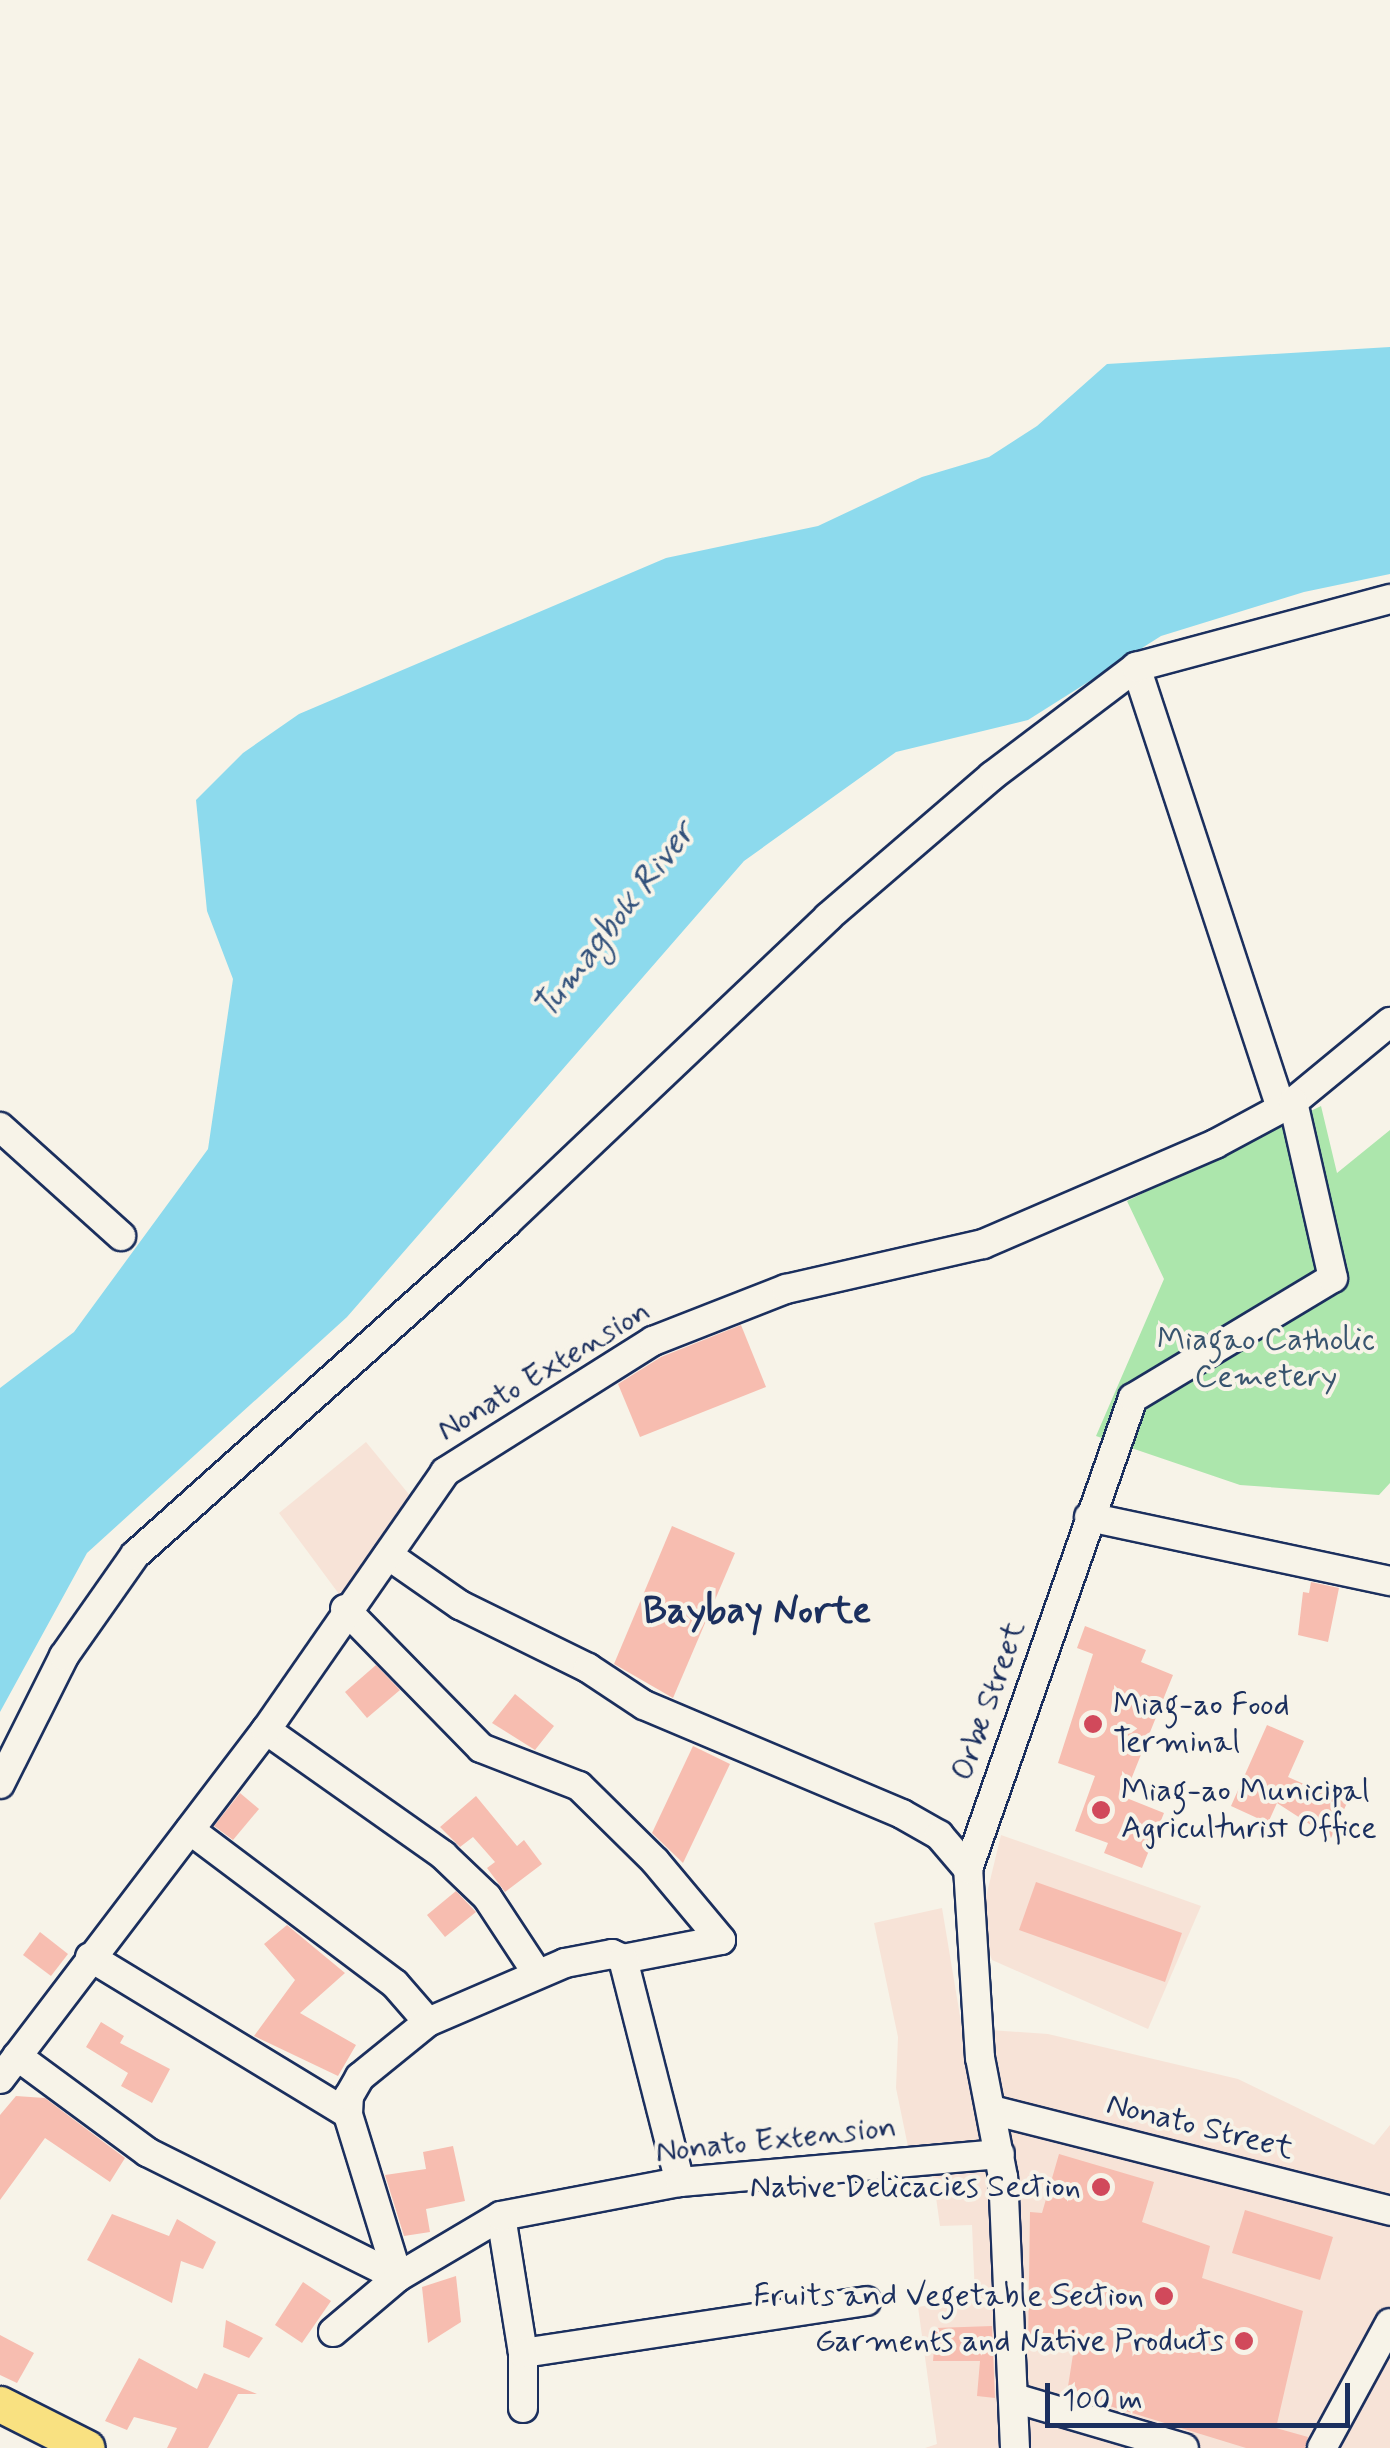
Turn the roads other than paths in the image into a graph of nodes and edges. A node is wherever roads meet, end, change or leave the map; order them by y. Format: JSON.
{"nodes":[{"id":1,"x":1390,"y":599,"type":"edge"},
{"id":2,"x":1136,"y":667,"type":"junction"},
{"id":3,"x":1390,"y":1022,"type":"edge"},
{"id":4,"x":1287,"y":1105,"type":"junction"},
{"id":5,"x":0,"y":1127,"type":"edge"},
{"id":6,"x":120,"y":1236,"type":"dead end"},
{"id":7,"x":1089,"y":1518,"type":"junction"},
{"id":8,"x":388,"y":1555,"type":"junction"},
{"id":9,"x":1390,"y":1581,"type":"edge"},
{"id":10,"x":345,"y":1610,"type":"junction"},
{"id":11,"x":266,"y":1730,"type":"junction"},
{"id":12,"x":0,"y":1784,"type":"edge"},
{"id":13,"x":190,"y":1830,"type":"junction"},
{"id":14,"x":968,"y":1869,"type":"junction"},
{"id":15,"x":90,"y":1957,"type":"junction"},
{"id":16,"x":622,"y":1960,"type":"junction"},
{"id":17,"x":537,"y":1973,"type":"junction"},
{"id":18,"x":428,"y":2022,"type":"junction"},
{"id":19,"x":8,"y":2068,"type":"edge"},
{"id":20,"x":991,"y":2104,"type":"junction"},
{"id":21,"x":348,"y":2114,"type":"junction"},
{"id":22,"x":1000,"y":2154,"type":"junction"},
{"id":23,"x":680,"y":2182,"type":"junction"},
{"id":24,"x":1390,"y":2211,"type":"edge"},
{"id":25,"x":501,"y":2216,"type":"junction"},
{"id":26,"x":398,"y":2277,"type":"junction"},
{"id":27,"x":866,"y":2301,"type":"dead end"},
{"id":28,"x":1390,"y":2323,"type":"edge"},
{"id":29,"x":333,"y":2332,"type":"dead end"},
{"id":30,"x":523,"y":2353,"type":"junction"},
{"id":31,"x":1014,"y":2398,"type":"junction"},
{"id":32,"x":0,"y":2404,"type":"edge"},
{"id":33,"x":523,"y":2408,"type":"dead end"},
{"id":34,"x":1328,"y":2446,"type":"edge"},
{"id":35,"x":88,"y":2448,"type":"edge"},
{"id":36,"x":1014,"y":2448,"type":"edge"},
{"id":37,"x":1184,"y":2448,"type":"edge"}],
"edges":[{"from":1,"to":2,"type":"street"},
{"from":2,"to":4,"type":"street"},
{"from":2,"to":12,"type":"street"},
{"from":3,"to":4,"type":"street","name":"Nonato Extension"},
{"from":4,"to":7,"type":"street","name":"Orbe Street"},
{"from":4,"to":8,"type":"street","name":"Nonato Extension"},
{"from":5,"to":6,"type":"street"},
{"from":7,"to":9,"type":"street"},
{"from":7,"to":14,"type":"street","name":"Orbe Street"},
{"from":8,"to":10,"type":"street","name":"Nonato Extension"},
{"from":8,"to":14,"type":"street"},
{"from":10,"to":11,"type":"street","name":"Nonato Extension"},
{"from":10,"to":16,"type":"street"},
{"from":11,"to":13,"type":"street","name":"Nonato Extension"},
{"from":11,"to":17,"type":"street"},
{"from":13,"to":15,"type":"street","name":"Nonato Extension"},
{"from":13,"to":18,"type":"street"},
{"from":14,"to":20,"type":"street","name":"Orbe Street"},
{"from":15,"to":19,"type":"street","name":"Nonato Extension"},
{"from":15,"to":21,"type":"street"},
{"from":16,"to":17,"type":"street"},
{"from":16,"to":23,"type":"street"},
{"from":17,"to":18,"type":"street"},
{"from":18,"to":21,"type":"street"},
{"from":19,"to":26,"type":"street","name":"Nonato Extension"},
{"from":20,"to":22,"type":"street","name":"Orbe Street"},
{"from":20,"to":24,"type":"street","name":"Nonato Street"},
{"from":21,"to":26,"type":"street"},
{"from":22,"to":23,"type":"street","name":"Nonato Extension"},
{"from":22,"to":31,"type":"street","name":"Orbe Street"},
{"from":23,"to":25,"type":"street","name":"Nonato Extension"},
{"from":25,"to":26,"type":"street","name":"Nonato Extension"},
{"from":25,"to":30,"type":"street"},
{"from":26,"to":29,"type":"street","name":"Nonato Extension"},
{"from":27,"to":30,"type":"street"},
{"from":28,"to":34,"type":"street"},
{"from":30,"to":33,"type":"street"},
{"from":31,"to":36,"type":"street","name":"Orbe Street"},
{"from":31,"to":37,"type":"street"},
{"from":32,"to":35,"type":"main road"}]}
